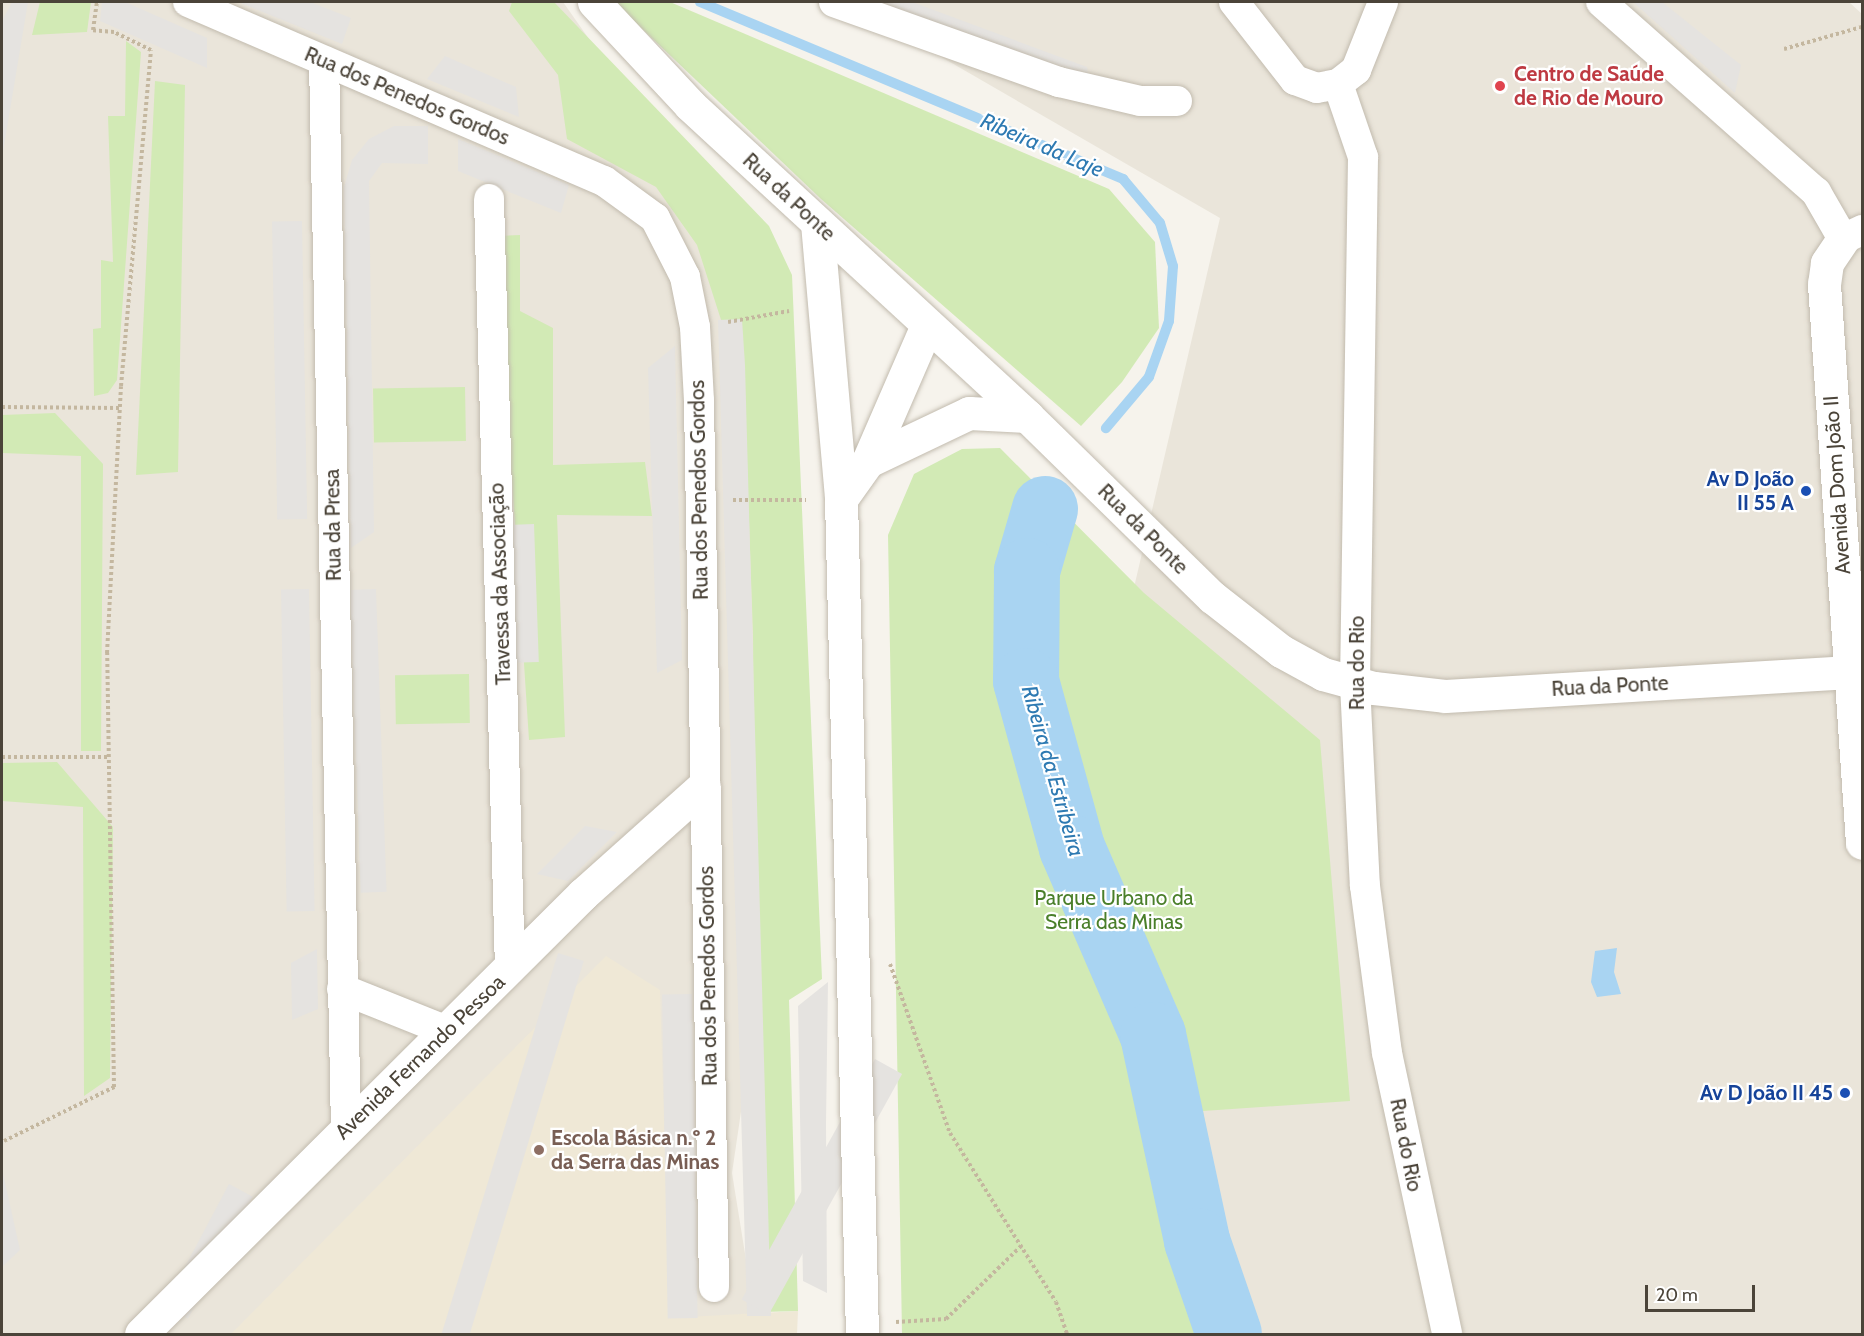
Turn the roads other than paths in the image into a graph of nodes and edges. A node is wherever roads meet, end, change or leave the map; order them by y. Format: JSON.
{"nodes":[{"id":1,"x":188,"y":2,"type":"edge"},
{"id":2,"x":594,"y":2,"type":"edge"},
{"id":3,"x":834,"y":2,"type":"edge"},
{"id":4,"x":1234,"y":2,"type":"edge"},
{"id":5,"x":1383,"y":2,"type":"edge"},
{"id":6,"x":1601,"y":2,"type":"edge"},
{"id":7,"x":324,"y":61,"type":"junction"},
{"id":8,"x":1338,"y":84,"type":"junction"},
{"id":9,"x":1177,"y":101,"type":"dead end"},
{"id":10,"x":489,"y":199,"type":"dead end"},
{"id":11,"x":816,"y":223,"type":"junction"},
{"id":12,"x":1853,"y":235,"type":"edge"},
{"id":13,"x":927,"y":325,"type":"junction"},
{"id":14,"x":1027,"y":416,"type":"junction"},
{"id":15,"x":868,"y":461,"type":"junction"},
{"id":16,"x":841,"y":499,"type":"junction"},
{"id":17,"x":1850,"y":672,"type":"junction"},
{"id":18,"x":1355,"y":684,"type":"junction"},
{"id":19,"x":704,"y":786,"type":"junction"},
{"id":20,"x":1863,"y":843,"type":"edge"},
{"id":21,"x":510,"y":969,"type":"junction"},
{"id":22,"x":342,"y":989,"type":"junction"},
{"id":23,"x":447,"y":1031,"type":"junction"},
{"id":24,"x":346,"y":1130,"type":"junction"},
{"id":25,"x":714,"y":1287,"type":"dead end"},
{"id":26,"x":862,"y":1330,"type":"edge"},
{"id":27,"x":141,"y":1335,"type":"edge"},
{"id":28,"x":1447,"y":1335,"type":"edge"}],
"edges":[{"from":1,"to":7,"type":"street","name":"Rua dos Penedos Gordos"},
{"from":2,"to":11,"type":"street","name":"Rua da Ponte"},
{"from":3,"to":9,"type":"street"},
{"from":4,"to":8,"type":"street"},
{"from":5,"to":8,"type":"street"},
{"from":6,"to":12,"type":"street"},
{"from":7,"to":19,"type":"street","name":"Rua dos Penedos Gordos"},
{"from":7,"to":22,"type":"street","name":"Rua da Presa"},
{"from":8,"to":18,"type":"street","name":"Rua do Rio"},
{"from":10,"to":21,"type":"street","name":"Travessa da Associação"},
{"from":11,"to":13,"type":"street","name":"Rua da Ponte"},
{"from":11,"to":16,"type":"street"},
{"from":12,"to":17,"type":"street","name":"Avenida Dom João II"},
{"from":13,"to":14,"type":"street","name":"Rua da Ponte"},
{"from":13,"to":15,"type":"street"},
{"from":14,"to":15,"type":"street"},
{"from":14,"to":18,"type":"street","name":"Rua da Ponte"},
{"from":15,"to":16,"type":"street"},
{"from":16,"to":26,"type":"street"},
{"from":17,"to":18,"type":"street","name":"Rua da Ponte"},
{"from":17,"to":20,"type":"street","name":"Avenida Dom João II"},
{"from":18,"to":28,"type":"street","name":"Rua do Rio"},
{"from":19,"to":21,"type":"street","name":"Avenida Fernando Pessoa"},
{"from":19,"to":25,"type":"street","name":"Rua dos Penedos Gordos"},
{"from":21,"to":23,"type":"street","name":"Avenida Fernando Pessoa"},
{"from":22,"to":23,"type":"street"},
{"from":22,"to":24,"type":"street","name":"Rua da Presa"},
{"from":23,"to":24,"type":"street","name":"Avenida Fernando Pessoa"},
{"from":24,"to":27,"type":"street","name":"Avenida Fernando Pessoa"}]}
